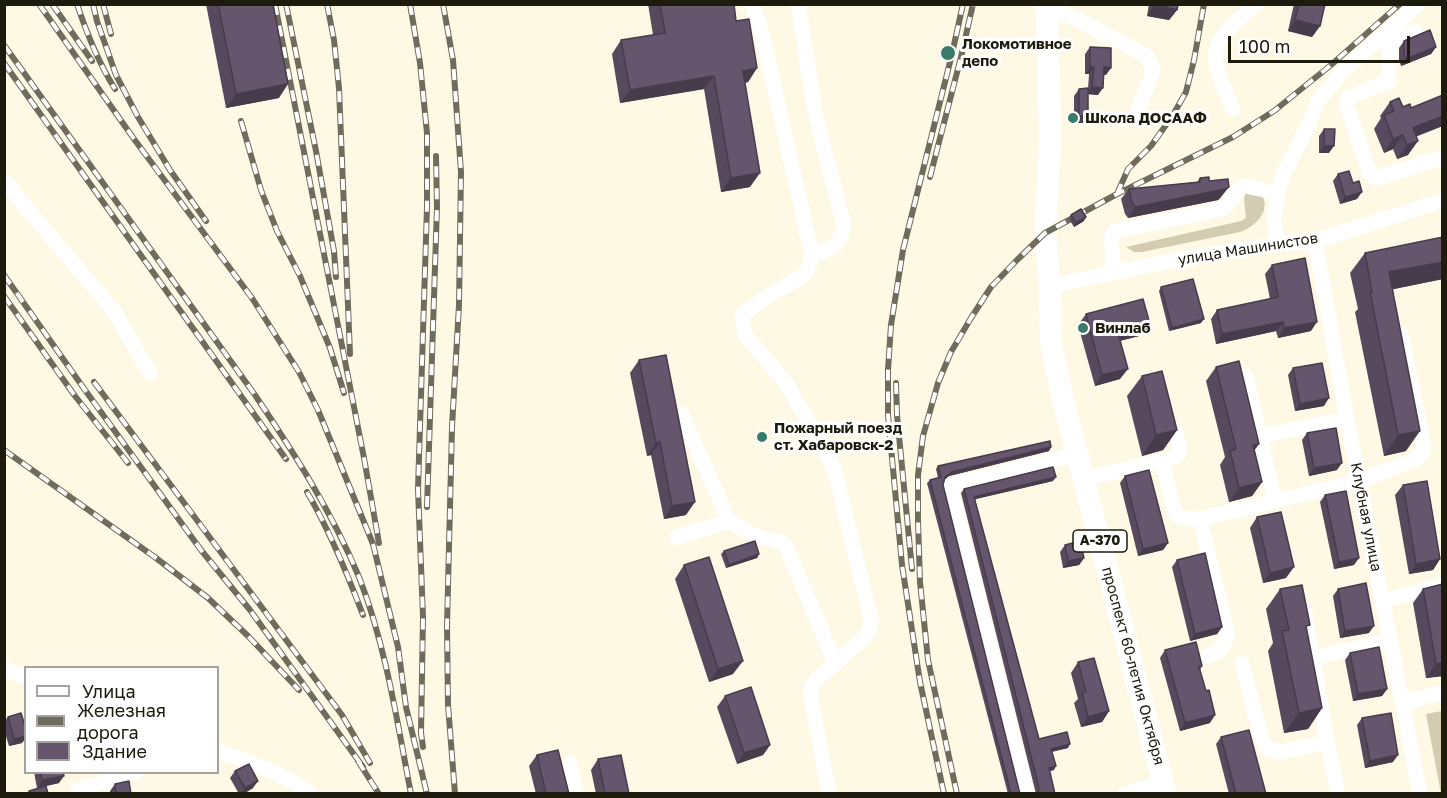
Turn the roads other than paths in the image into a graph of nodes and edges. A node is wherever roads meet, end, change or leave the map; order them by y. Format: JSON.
{"nodes":[{"id":1,"x":752,"y":4,"type":"edge"},
{"id":2,"x":798,"y":4,"type":"edge"},
{"id":3,"x":1257,"y":4,"type":"edge"},
{"id":4,"x":1418,"y":4,"type":"edge"},
{"id":5,"x":1047,"y":9,"type":"edge"},
{"id":6,"x":1416,"y":31,"type":"dead end"},
{"id":7,"x":1233,"y":109,"type":"dead end"},
{"id":8,"x":1137,"y":114,"type":"dead end"},
{"id":9,"x":1443,"y":162,"type":"edge"},
{"id":10,"x":4,"y":181,"type":"edge"},
{"id":11,"x":1278,"y":193,"type":"junction"},
{"id":12,"x":1443,"y":201,"type":"edge"},
{"id":13,"x":1315,"y":240,"type":"junction"},
{"id":14,"x":1278,"y":244,"type":"junction"},
{"id":15,"x":812,"y":255,"type":"junction"},
{"id":16,"x":1114,"y":273,"type":"junction"},
{"id":17,"x":1050,"y":286,"type":"junction"},
{"id":18,"x":1399,"y":324,"type":"edge"},
{"id":19,"x":150,"y":373,"type":"dead end"},
{"id":20,"x":1246,"y":376,"type":"dead end"},
{"id":21,"x":682,"y":414,"type":"dead end"},
{"id":22,"x":1347,"y":419,"type":"junction"},
{"id":23,"x":1174,"y":431,"type":"edge"},
{"id":24,"x":1260,"y":436,"type":"junction"},
{"id":25,"x":1077,"y":454,"type":"junction"},
{"id":26,"x":1162,"y":460,"type":"junction"},
{"id":27,"x":1084,"y":479,"type":"junction"},
{"id":28,"x":1359,"y":482,"type":"junction"},
{"id":29,"x":1275,"y":502,"type":"junction"},
{"id":30,"x":1200,"y":519,"type":"junction"},
{"id":31,"x":729,"y":522,"type":"junction"},
{"id":32,"x":677,"y":537,"type":"dead end"},
{"id":33,"x":1443,"y":585,"type":"edge"},
{"id":34,"x":1383,"y":601,"type":"junction"},
{"id":35,"x":1303,"y":605,"type":"edge"},
{"id":36,"x":1390,"y":640,"type":"junction"},
{"id":37,"x":1208,"y":656,"type":"dead end"},
{"id":38,"x":1313,"y":658,"type":"junction"},
{"id":39,"x":835,"y":662,"type":"junction"},
{"id":40,"x":1242,"y":663,"type":"dead end"},
{"id":41,"x":4,"y":669,"type":"edge"},
{"id":42,"x":24,"y":676,"type":"edge"},
{"id":43,"x":1443,"y":692,"type":"edge"},
{"id":44,"x":1402,"y":703,"type":"junction"},
{"id":45,"x":1327,"y":742,"type":"junction"},
{"id":46,"x":219,"y":751,"type":"edge"},
{"id":47,"x":570,"y":763,"type":"dead end"},
{"id":48,"x":130,"y":774,"type":"edge"},
{"id":49,"x":1165,"y":788,"type":"edge"},
{"id":50,"x":78,"y":790,"type":"dead end"},
{"id":51,"x":1419,"y":793,"type":"edge"},
{"id":52,"x":311,"y":794,"type":"edge"},
{"id":53,"x":576,"y":794,"type":"edge"},
{"id":54,"x":829,"y":794,"type":"edge"},
{"id":55,"x":1027,"y":794,"type":"edge"},
{"id":56,"x":1126,"y":794,"type":"edge"},
{"id":57,"x":1338,"y":794,"type":"edge"}],
"edges":[{"from":1,"to":15,"type":"street"},
{"from":2,"to":15,"type":"street"},
{"from":3,"to":7,"type":"street"},
{"from":4,"to":11,"type":"street"},
{"from":5,"to":8,"type":"street"},
{"from":5,"to":17,"type":"highway","name":"проспект 60-летия Октября","number":"А-370"},
{"from":6,"to":9,"type":"street"},
{"from":10,"to":19,"type":"street"},
{"from":11,"to":14,"type":"street"},
{"from":11,"to":16,"type":"street"},
{"from":12,"to":13,"type":"street","name":"улица Машинистов"},
{"from":13,"to":14,"type":"street","name":"улица Машинистов"},
{"from":13,"to":22,"type":"street","name":"Клубная улица"},
{"from":14,"to":16,"type":"street","name":"улица Машинистов"},
{"from":15,"to":39,"type":"street"},
{"from":16,"to":17,"type":"street","name":"улица Машинистов"},
{"from":17,"to":25,"type":"highway","name":"проспект 60-летия Октября","number":"А-370"},
{"from":18,"to":28,"type":"street"},
{"from":20,"to":24,"type":"street"},
{"from":21,"to":31,"type":"street"},
{"from":22,"to":24,"type":"street"},
{"from":22,"to":28,"type":"street","name":"Клубная улица"},
{"from":23,"to":26,"type":"street"},
{"from":24,"to":29,"type":"street"},
{"from":25,"to":27,"type":"highway","name":"проспект 60-летия Октября","number":"А-370"},
{"from":25,"to":55,"type":"street"},
{"from":26,"to":27,"type":"street"},
{"from":26,"to":30,"type":"street"},
{"from":27,"to":49,"type":"highway","name":"проспект 60-летия Октября","number":"А-370"},
{"from":28,"to":29,"type":"street"},
{"from":28,"to":34,"type":"street","name":"Клубная улица"},
{"from":29,"to":30,"type":"street"},
{"from":30,"to":37,"type":"street"},
{"from":31,"to":32,"type":"street"},
{"from":31,"to":39,"type":"street"},
{"from":33,"to":34,"type":"street"},
{"from":34,"to":36,"type":"street","name":"Клубная улица"},
{"from":35,"to":38,"type":"street"},
{"from":36,"to":38,"type":"street"},
{"from":36,"to":44,"type":"street","name":"Клубная улица"},
{"from":38,"to":45,"type":"street"},
{"from":39,"to":54,"type":"street"},
{"from":40,"to":45,"type":"street"},
{"from":41,"to":42,"type":"street"},
{"from":43,"to":44,"type":"street"},
{"from":44,"to":51,"type":"street","name":"Клубная улица"},
{"from":45,"to":57,"type":"street"},
{"from":46,"to":52,"type":"street"},
{"from":47,"to":53,"type":"street"},
{"from":48,"to":50,"type":"street"},
{"from":49,"to":56,"type":"street"}]}
